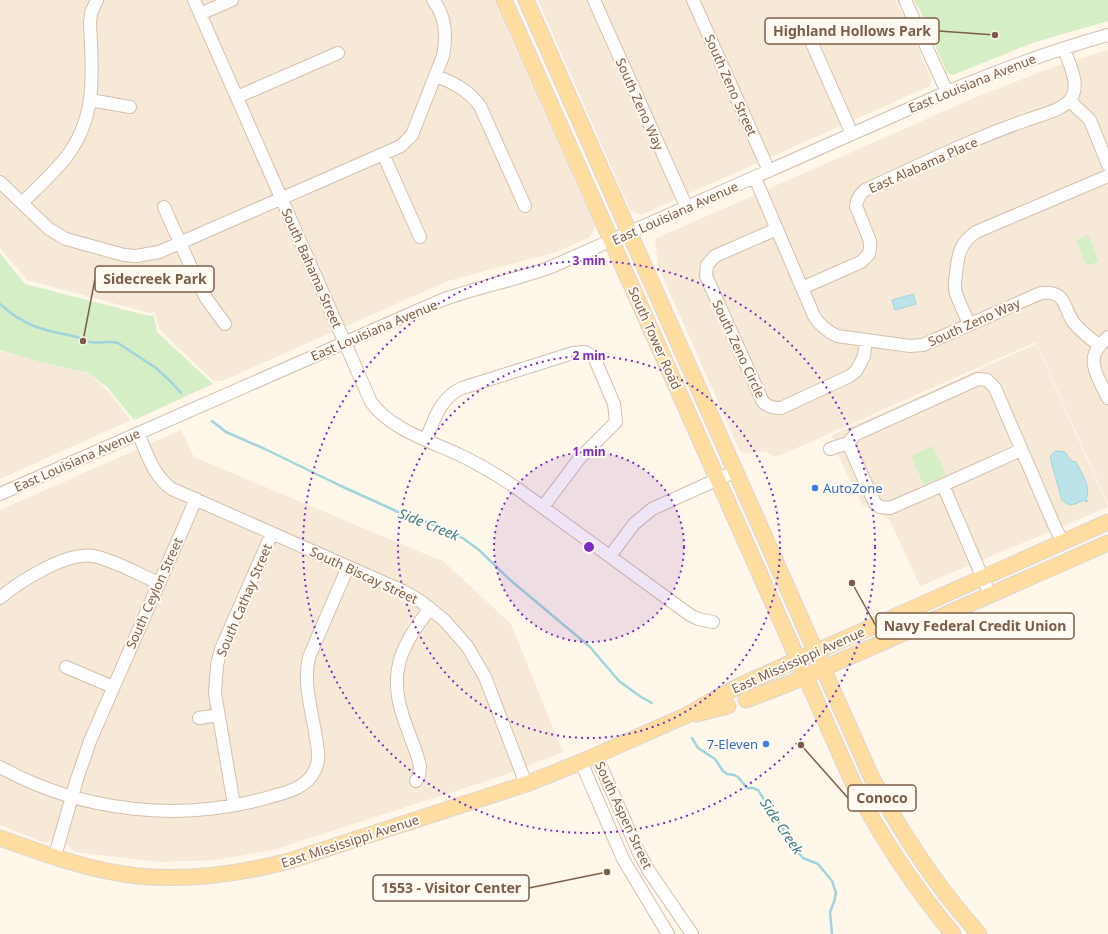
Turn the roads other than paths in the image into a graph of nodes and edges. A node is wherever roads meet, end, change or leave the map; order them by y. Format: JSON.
{"nodes":[{"id":1,"x":98,"y":0,"type":"edge"},
{"id":2,"x":194,"y":0,"type":"edge"},
{"id":3,"x":232,"y":0,"type":"edge"},
{"id":4,"x":433,"y":0,"type":"edge"},
{"id":5,"x":504,"y":0,"type":"edge"},
{"id":6,"x":526,"y":0,"type":"edge"},
{"id":7,"x":594,"y":0,"type":"edge"},
{"id":8,"x":693,"y":0,"type":"edge"},
{"id":9,"x":905,"y":0,"type":"edge"},
{"id":10,"x":200,"y":14,"type":"junction"},
{"id":11,"x":1108,"y":35,"type":"edge"},
{"id":12,"x":818,"y":36,"type":"dead end"},
{"id":13,"x":1064,"y":48,"type":"junction"},
{"id":14,"x":338,"y":53,"type":"dead end"},
{"id":15,"x":436,"y":76,"type":"junction"},
{"id":16,"x":947,"y":92,"type":"junction"},
{"id":17,"x":237,"y":97,"type":"junction"},
{"id":18,"x":90,"y":100,"type":"junction"},
{"id":19,"x":1070,"y":101,"type":"junction"},
{"id":20,"x":130,"y":107,"type":"dead end"},
{"id":21,"x":852,"y":134,"type":"junction"},
{"id":22,"x":383,"y":154,"type":"junction"},
{"id":23,"x":1108,"y":165,"type":"edge"},
{"id":24,"x":769,"y":171,"type":"junction"},
{"id":25,"x":1108,"y":176,"type":"edge"},
{"id":26,"x":755,"y":178,"type":"junction"},
{"id":27,"x":0,"y":182,"type":"edge"},
{"id":28,"x":282,"y":199,"type":"junction"},
{"id":29,"x":22,"y":203,"type":"junction"},
{"id":30,"x":525,"y":206,"type":"dead end"},
{"id":31,"x":164,"y":207,"type":"dead end"},
{"id":32,"x":686,"y":208,"type":"junction"},
{"id":33,"x":776,"y":229,"type":"junction"},
{"id":34,"x":630,"y":233,"type":"junction"},
{"id":35,"x":420,"y":237,"type":"dead end"},
{"id":36,"x":612,"y":241,"type":"junction"},
{"id":37,"x":180,"y":243,"type":"junction"},
{"id":38,"x":802,"y":288,"type":"junction"},
{"id":39,"x":225,"y":324,"type":"dead end"},
{"id":40,"x":969,"y":324,"type":"junction"},
{"id":41,"x":1108,"y":337,"type":"edge"},
{"id":42,"x":866,"y":340,"type":"junction"},
{"id":43,"x":344,"y":342,"type":"junction"},
{"id":44,"x":1100,"y":346,"type":"junction"},
{"id":45,"x":1108,"y":398,"type":"edge"},
{"id":46,"x":138,"y":433,"type":"junction"},
{"id":47,"x":426,"y":439,"type":"junction"},
{"id":48,"x":848,"y":443,"type":"junction"},
{"id":49,"x":830,"y":449,"type":"dead end"},
{"id":50,"x":1021,"y":450,"type":"junction"},
{"id":51,"x":736,"y":471,"type":"junction"},
{"id":52,"x":718,"y":479,"type":"junction"},
{"id":53,"x":943,"y":485,"type":"junction"},
{"id":54,"x":0,"y":494,"type":"edge"},
{"id":55,"x":196,"y":499,"type":"junction"},
{"id":56,"x":543,"y":507,"type":"junction"},
{"id":57,"x":1108,"y":522,"type":"edge"},
{"id":58,"x":272,"y":533,"type":"junction"},
{"id":59,"x":1063,"y":542,"type":"junction"},
{"id":60,"x":1108,"y":543,"type":"edge"},
{"id":61,"x":610,"y":556,"type":"junction"},
{"id":62,"x":348,"y":567,"type":"junction"},
{"id":63,"x":982,"y":578,"type":"junction"},
{"id":64,"x":159,"y":582,"type":"junction"},
{"id":65,"x":990,"y":595,"type":"junction"},
{"id":66,"x":0,"y":598,"type":"edge"},
{"id":67,"x":430,"y":608,"type":"junction"},
{"id":68,"x":713,"y":622,"type":"dead end"},
{"id":69,"x":816,"y":652,"type":"junction"},
{"id":70,"x":798,"y":660,"type":"junction"},
{"id":71,"x":66,"y":667,"type":"dead end"},
{"id":72,"x":823,"y":668,"type":"junction"},
{"id":73,"x":806,"y":676,"type":"junction"},
{"id":74,"x":113,"y":687,"type":"junction"},
{"id":75,"x":746,"y":700,"type":"joint"},
{"id":76,"x":728,"y":706,"type":"joint"},
{"id":77,"x":218,"y":715,"type":"junction"},
{"id":78,"x":687,"y":715,"type":"junction"},
{"id":79,"x":198,"y":718,"type":"dead end"},
{"id":80,"x":596,"y":755,"type":"junction"},
{"id":81,"x":582,"y":762,"type":"junction"},
{"id":82,"x":0,"y":767,"type":"edge"},
{"id":83,"x":416,"y":781,"type":"dead end"},
{"id":84,"x":526,"y":784,"type":"junction"},
{"id":85,"x":72,"y":797,"type":"junction"},
{"id":86,"x":863,"y":802,"type":"junction"},
{"id":87,"x":234,"y":805,"type":"junction"},
{"id":88,"x":0,"y":838,"type":"edge"},
{"id":89,"x":917,"y":854,"type":"junction"},
{"id":90,"x":55,"y":856,"type":"junction"},
{"id":91,"x":662,"y":889,"type":"junction"},
{"id":92,"x":646,"y":899,"type":"junction"},
{"id":93,"x":677,"y":911,"type":"junction"},
{"id":94,"x":660,"y":922,"type":"junction"},
{"id":95,"x":668,"y":934,"type":"edge"},
{"id":96,"x":692,"y":934,"type":"edge"},
{"id":97,"x":953,"y":934,"type":"edge"},
{"id":98,"x":979,"y":934,"type":"edge"}],
"edges":[{"from":1,"to":18,"type":"street"},
{"from":2,"to":10,"type":"street","name":"South Bahama Street"},
{"from":3,"to":10,"type":"street"},
{"from":4,"to":15,"type":"street"},
{"from":5,"to":36,"type":"main road","name":"South Tower Road"},
{"from":6,"to":34,"type":"main road","name":"South Tower Road"},
{"from":7,"to":32,"type":"street","name":"South Zeno Way"},
{"from":8,"to":24,"type":"street","name":"South Zeno Street"},
{"from":9,"to":16,"type":"street"},
{"from":10,"to":17,"type":"street","name":"South Bahama Street"},
{"from":11,"to":13,"type":"street","name":"East Louisiana Avenue"},
{"from":12,"to":21,"type":"street"},
{"from":13,"to":16,"type":"street","name":"East Louisiana Avenue"},
{"from":13,"to":19,"type":"street"},
{"from":14,"to":17,"type":"street"},
{"from":15,"to":22,"type":"street"},
{"from":15,"to":30,"type":"street"},
{"from":16,"to":21,"type":"street","name":"East Louisiana Avenue"},
{"from":17,"to":28,"type":"street","name":"South Bahama Street"},
{"from":18,"to":20,"type":"street"},
{"from":18,"to":29,"type":"street"},
{"from":19,"to":23,"type":"street"},
{"from":19,"to":38,"type":"street","name":"East Alabama Place"},
{"from":21,"to":24,"type":"street","name":"East Louisiana Avenue"},
{"from":22,"to":28,"type":"street"},
{"from":22,"to":35,"type":"street"},
{"from":24,"to":26,"type":"street","name":"East Louisiana Avenue"},
{"from":25,"to":40,"type":"street"},
{"from":26,"to":32,"type":"street","name":"East Louisiana Avenue"},
{"from":26,"to":33,"type":"street","name":"South Zeno Way"},
{"from":27,"to":29,"type":"street"},
{"from":28,"to":37,"type":"street"},
{"from":28,"to":43,"type":"street","name":"South Bahama Street"},
{"from":29,"to":37,"type":"street"},
{"from":31,"to":37,"type":"street"},
{"from":32,"to":34,"type":"street","name":"East Louisiana Avenue"},
{"from":33,"to":38,"type":"street","name":"South Zeno Way"},
{"from":33,"to":42,"type":"street","name":"South Zeno Circle"},
{"from":34,"to":36,"type":"street","name":"East Louisiana Avenue"},
{"from":34,"to":51,"type":"main road","name":"South Tower Road"},
{"from":36,"to":43,"type":"street","name":"East Louisiana Avenue"},
{"from":36,"to":52,"type":"main road","name":"South Tower Road"},
{"from":37,"to":39,"type":"street"},
{"from":38,"to":42,"type":"street","name":"South Zeno Way"},
{"from":40,"to":42,"type":"street","name":"South Zeno Way"},
{"from":40,"to":44,"type":"street","name":"South Zeno Way"},
{"from":41,"to":44,"type":"street"},
{"from":43,"to":46,"type":"street","name":"East Louisiana Avenue"},
{"from":43,"to":47,"type":"street","name":"South Bahama Street"},
{"from":44,"to":45,"type":"street"},
{"from":46,"to":54,"type":"street","name":"East Louisiana Avenue"},
{"from":46,"to":55,"type":"street","name":"South Biscay Street"},
{"from":47,"to":56,"type":"street","name":"South Bahama Street"},
{"from":47,"to":56,"type":"street"},
{"from":48,"to":49,"type":"street"},
{"from":48,"to":50,"type":"street"},
{"from":48,"to":53,"type":"street"},
{"from":50,"to":53,"type":"street"},
{"from":50,"to":59,"type":"street"},
{"from":51,"to":52,"type":"street"},
{"from":51,"to":69,"type":"main road","name":"South Tower Road"},
{"from":52,"to":61,"type":"street"},
{"from":52,"to":70,"type":"main road","name":"South Tower Road"},
{"from":53,"to":63,"type":"street"},
{"from":55,"to":58,"type":"street","name":"South Biscay Street"},
{"from":55,"to":64,"type":"street","name":"South Ceylon Street"},
{"from":56,"to":61,"type":"street","name":"South Bahama Street"},
{"from":57,"to":59,"type":"main road","name":"East Mississippi Avenue"},
{"from":58,"to":62,"type":"street","name":"South Biscay Street"},
{"from":58,"to":77,"type":"street","name":"South Cathay Street"},
{"from":59,"to":63,"type":"main road","name":"East Mississippi Avenue"},
{"from":60,"to":65,"type":"main road","name":"East Mississippi Avenue"},
{"from":61,"to":68,"type":"street","name":"South Bahama Street"},
{"from":62,"to":67,"type":"street","name":"South Biscay Street"},
{"from":62,"to":87,"type":"street"},
{"from":63,"to":65,"type":"street"},
{"from":63,"to":69,"type":"main road","name":"East Mississippi Avenue"},
{"from":64,"to":66,"type":"street"},
{"from":64,"to":74,"type":"street","name":"South Ceylon Street"},
{"from":65,"to":72,"type":"main road","name":"East Mississippi Avenue"},
{"from":67,"to":83,"type":"street"},
{"from":67,"to":84,"type":"street","name":"South Biscay Street"},
{"from":69,"to":70,"type":"main road","name":"East Mississippi Avenue"},
{"from":69,"to":72,"type":"main road","name":"South Tower Road"},
{"from":70,"to":73,"type":"main road","name":"South Tower Road"},
{"from":70,"to":78,"type":"main road","name":"East Mississippi Avenue"},
{"from":71,"to":74,"type":"street"},
{"from":72,"to":73,"type":"main road","name":"East Mississippi Avenue"},
{"from":72,"to":89,"type":"main road","name":"South Tower Road"},
{"from":73,"to":75,"type":"main road","name":"East Mississippi Avenue"},
{"from":73,"to":86,"type":"main road","name":"South Tower Road"},
{"from":74,"to":85,"type":"street","name":"South Ceylon Street"},
{"from":75,"to":76,"type":"street","name":"East Mississippi Avenue"},
{"from":76,"to":78,"type":"main road","name":"East Mississippi Avenue"},
{"from":77,"to":79,"type":"street"},
{"from":77,"to":87,"type":"street","name":"South Cathay Street"},
{"from":78,"to":80,"type":"main road","name":"East Mississippi Avenue"},
{"from":80,"to":81,"type":"main road","name":"East Mississippi Avenue"},
{"from":80,"to":91,"type":"street","name":"South Aspen Street"},
{"from":81,"to":84,"type":"main road","name":"East Mississippi Avenue"},
{"from":81,"to":92,"type":"street","name":"South Aspen Street"},
{"from":82,"to":85,"type":"street"},
{"from":84,"to":90,"type":"main road","name":"East Mississippi Avenue"},
{"from":85,"to":87,"type":"street"},
{"from":85,"to":90,"type":"street","name":"South Ceylon Street"},
{"from":86,"to":89,"type":"main road"},
{"from":86,"to":97,"type":"main road","name":"South Tower Road"},
{"from":88,"to":90,"type":"main road","name":"East Mississippi Avenue"},
{"from":89,"to":98,"type":"main road"},
{"from":91,"to":92,"type":"street"},
{"from":91,"to":93,"type":"street","name":"South Aspen Street"},
{"from":92,"to":94,"type":"street","name":"South Aspen Street"},
{"from":93,"to":94,"type":"street"},
{"from":93,"to":96,"type":"street","name":"South Aspen Street"},
{"from":94,"to":95,"type":"street","name":"South Aspen Street"}]}
